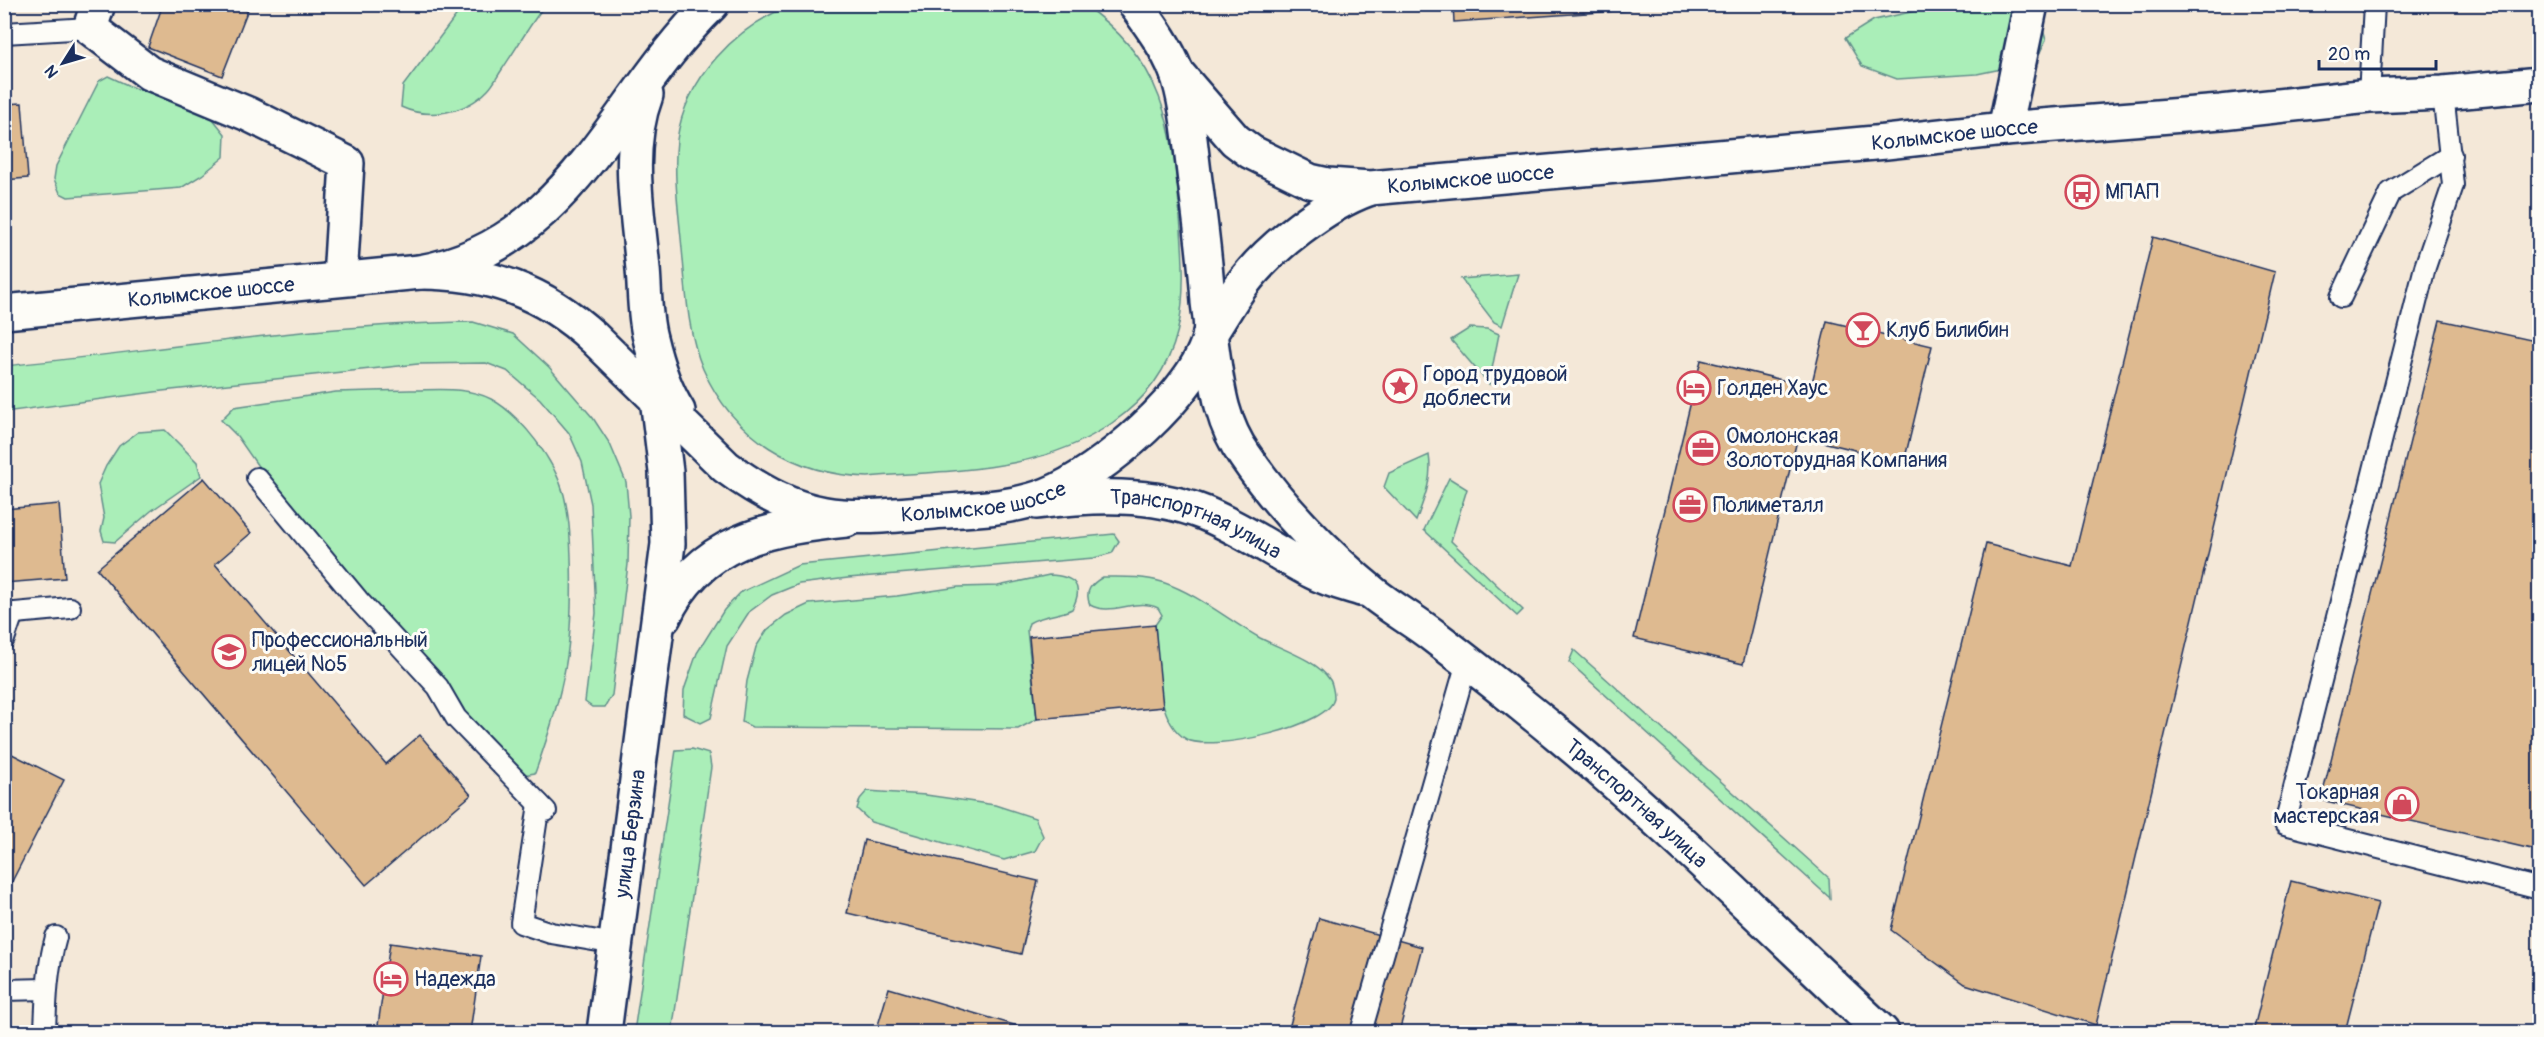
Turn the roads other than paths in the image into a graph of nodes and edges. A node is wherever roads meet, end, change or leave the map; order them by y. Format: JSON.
{"nodes":[{"id":1,"x":712,"y":4,"type":"edge"},
{"id":2,"x":1135,"y":4,"type":"edge"},
{"id":3,"x":2031,"y":4,"type":"edge"},
{"id":4,"x":2374,"y":4,"type":"edge"},
{"id":5,"x":94,"y":16,"type":"edge"},
{"id":6,"x":4,"y":33,"type":"edge"},
{"id":7,"x":665,"y":59,"type":"junction"},
{"id":8,"x":1177,"y":73,"type":"junction"},
{"id":9,"x":2540,"y":84,"type":"edge"},
{"id":10,"x":2443,"y":93,"type":"junction"},
{"id":11,"x":2369,"y":96,"type":"junction"},
{"id":12,"x":2005,"y":129,"type":"junction"},
{"id":13,"x":2451,"y":155,"type":"junction"},
{"id":14,"x":1370,"y":189,"type":"junction"},
{"id":15,"x":420,"y":272,"type":"junction"},
{"id":16,"x":340,"y":279,"type":"junction"},
{"id":17,"x":2341,"y":297,"type":"dead end"},
{"id":18,"x":4,"y":312,"type":"edge"},
{"id":19,"x":1210,"y":334,"type":"junction"},
{"id":20,"x":649,"y":336,"type":"junction"},
{"id":21,"x":657,"y":400,"type":"junction"},
{"id":22,"x":706,"y":448,"type":"junction"},
{"id":23,"x":257,"y":478,"type":"dead end"},
{"id":24,"x":1008,"y":506,"type":"junction"},
{"id":25,"x":869,"y":518,"type":"junction"},
{"id":26,"x":1374,"y":594,"type":"junction"},
{"id":27,"x":70,"y":608,"type":"dead end"},
{"id":28,"x":9,"y":613,"type":"edge"},
{"id":29,"x":658,"y":636,"type":"junction"},
{"id":30,"x":4,"y":639,"type":"edge"},
{"id":31,"x":1467,"y":662,"type":"junction"},
{"id":32,"x":2540,"y":889,"type":"edge"},
{"id":33,"x":56,"y":937,"type":"dead end"},
{"id":34,"x":616,"y":944,"type":"junction"},
{"id":35,"x":46,"y":989,"type":"junction"},
{"id":36,"x":4,"y":990,"type":"edge"},
{"id":37,"x":45,"y":1032,"type":"edge"},
{"id":38,"x":604,"y":1032,"type":"edge"},
{"id":39,"x":1361,"y":1032,"type":"edge"},
{"id":40,"x":1882,"y":1032,"type":"edge"}],
"edges":[{"from":1,"to":7,"type":"main road","name":"Колымское шоссе"},
{"from":2,"to":8,"type":"main road","name":"Колымское шоссе"},
{"from":3,"to":12,"type":"main road"},
{"from":4,"to":11,"type":"lane"},
{"from":5,"to":6,"type":"lane"},
{"from":5,"to":16,"type":"main road"},
{"from":7,"to":15,"type":"main road","name":"Колымское шоссе"},
{"from":7,"to":20,"type":"main road","name":"Колымское шоссе"},
{"from":8,"to":14,"type":"main road","name":"Колымское шоссе"},
{"from":8,"to":19,"type":"main road","name":"Колымское шоссе"},
{"from":9,"to":10,"type":"main road","name":"Колымское шоссе"},
{"from":10,"to":11,"type":"main road","name":"Колымское шоссе"},
{"from":10,"to":13,"type":"lane"},
{"from":11,"to":12,"type":"main road","name":"Колымское шоссе"},
{"from":12,"to":14,"type":"main road","name":"Колымское шоссе"},
{"from":13,"to":17,"type":"lane"},
{"from":13,"to":32,"type":"lane"},
{"from":14,"to":19,"type":"main road","name":"Колымское шоссе"},
{"from":15,"to":16,"type":"main road","name":"Колымское шоссе"},
{"from":15,"to":21,"type":"main road","name":"Колымское шоссе"},
{"from":16,"to":18,"type":"main road","name":"Колымское шоссе"},
{"from":19,"to":24,"type":"main road","name":"Колымское шоссе"},
{"from":19,"to":26,"type":"main road","name":"Транспортная улица"},
{"from":20,"to":21,"type":"main road","name":"улица Берзина"},
{"from":20,"to":22,"type":"main road","name":"Колымское шоссе"},
{"from":21,"to":22,"type":"main road","name":"Колымское шоссе"},
{"from":21,"to":29,"type":"main road","name":"улица Берзина"},
{"from":22,"to":25,"type":"main road","name":"Колымское шоссе"},
{"from":23,"to":34,"type":"lane"},
{"from":24,"to":25,"type":"main road","name":"Колымское шоссе"},
{"from":24,"to":26,"type":"main road","name":"Транспортная улица"},
{"from":25,"to":29,"type":"main road","name":"улица Берзина"},
{"from":26,"to":31,"type":"main road","name":"Транспортная улица"},
{"from":27,"to":28,"type":"lane"},
{"from":28,"to":30,"type":"lane"},
{"from":29,"to":34,"type":"main road","name":"улица Берзина"},
{"from":31,"to":39,"type":"lane"},
{"from":31,"to":40,"type":"main road","name":"Транспортная улица"},
{"from":33,"to":35,"type":"lane"},
{"from":34,"to":38,"type":"main road","name":"улица Берзина"},
{"from":35,"to":36,"type":"lane"},
{"from":35,"to":37,"type":"lane"}]}
